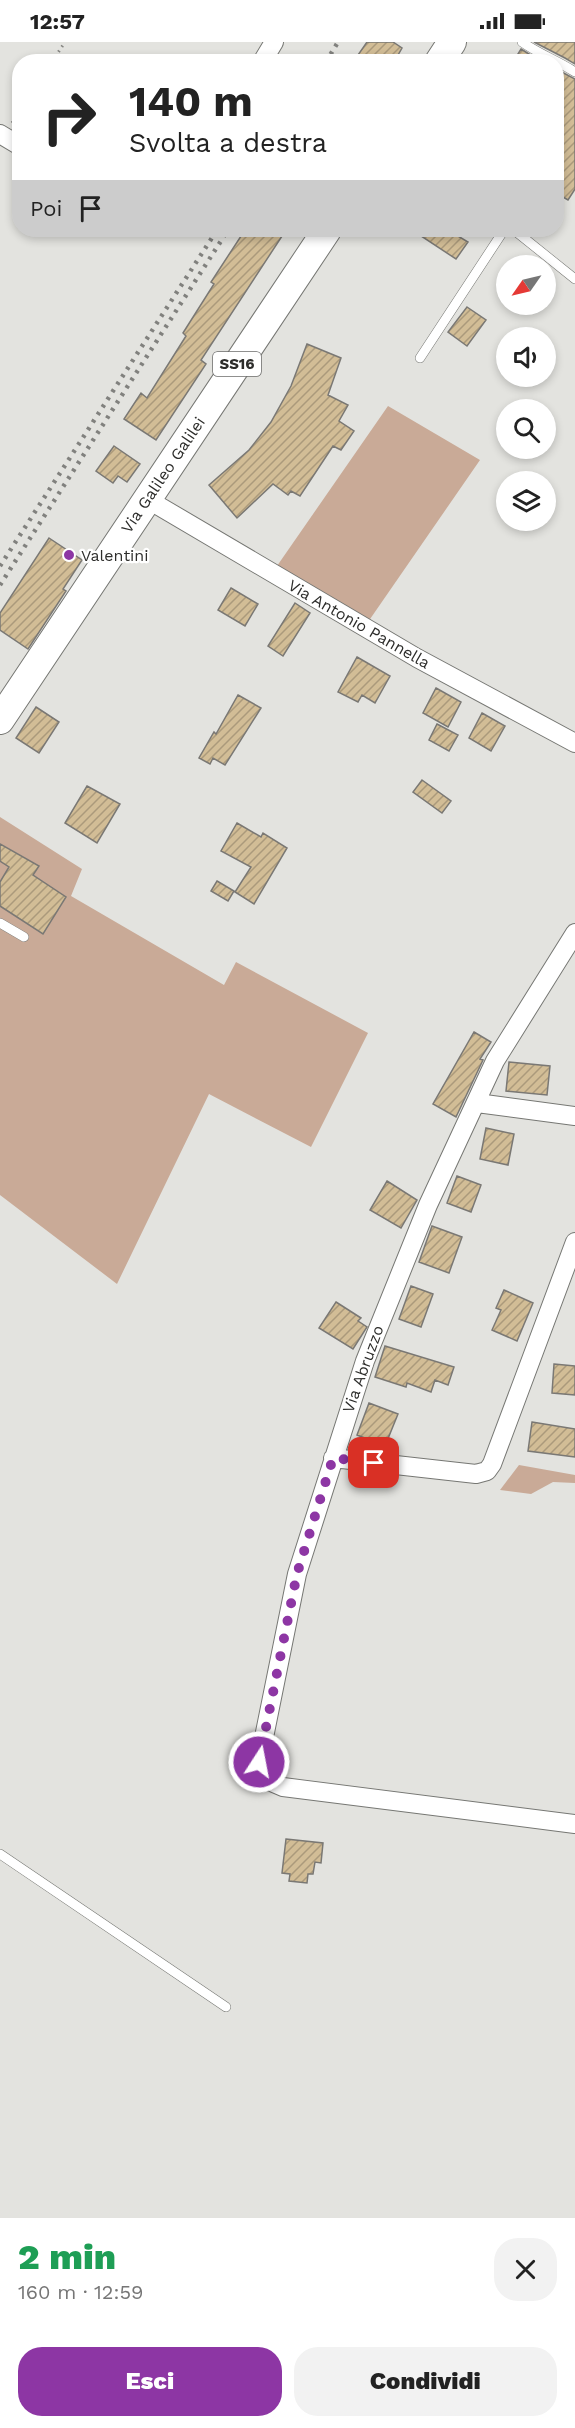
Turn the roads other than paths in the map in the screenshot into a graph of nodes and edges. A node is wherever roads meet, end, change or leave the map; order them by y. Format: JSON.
{"nodes":[{"id":1,"x":522,"y":42,"type":"edge"},
{"id":2,"x":542,"y":54,"type":"edge"},
{"id":3,"x":322,"y":237,"type":"edge"},
{"id":4,"x":499,"y":237,"type":"edge"},
{"id":5,"x":523,"y":237,"type":"edge"},
{"id":6,"x":575,"y":279,"type":"edge"},
{"id":7,"x":420,"y":358,"type":"dead end"},
{"id":8,"x":147,"y":499,"type":"junction"},
{"id":9,"x":0,"y":720,"type":"edge"},
{"id":10,"x":575,"y":743,"type":"edge"},
{"id":11,"x":0,"y":923,"type":"edge"},
{"id":12,"x":575,"y":933,"type":"edge"},
{"id":13,"x":24,"y":938,"type":"dead end"},
{"id":14,"x":477,"y":1103,"type":"junction"},
{"id":15,"x":575,"y":1116,"type":"edge"},
{"id":16,"x":575,"y":1242,"type":"edge"},
{"id":17,"x":333,"y":1458,"type":"junction"},
{"id":18,"x":575,"y":1824,"type":"edge"},
{"id":19,"x":0,"y":1854,"type":"edge"},
{"id":20,"x":226,"y":2007,"type":"dead end"}],
"edges":[{"from":1,"to":2,"type":"lane"},
{"from":3,"to":8,"type":"main road","name":"Via Galileo Galilei","number":"SS16"},
{"from":4,"to":7,"type":"lane"},
{"from":5,"to":6,"type":"lane"},
{"from":8,"to":9,"type":"main road","name":"Via Galileo Galilei","number":"SS16"},
{"from":8,"to":10,"type":"street","name":"Via Antonio Pannella"},
{"from":11,"to":13,"type":"lane"},
{"from":12,"to":14,"type":"street","name":"Via Abruzzo"},
{"from":14,"to":15,"type":"street"},
{"from":14,"to":17,"type":"street","name":"Via Abruzzo"},
{"from":16,"to":17,"type":"street"},
{"from":17,"to":18,"type":"street","name":"Via Abruzzo"},
{"from":19,"to":20,"type":"lane"}]}
